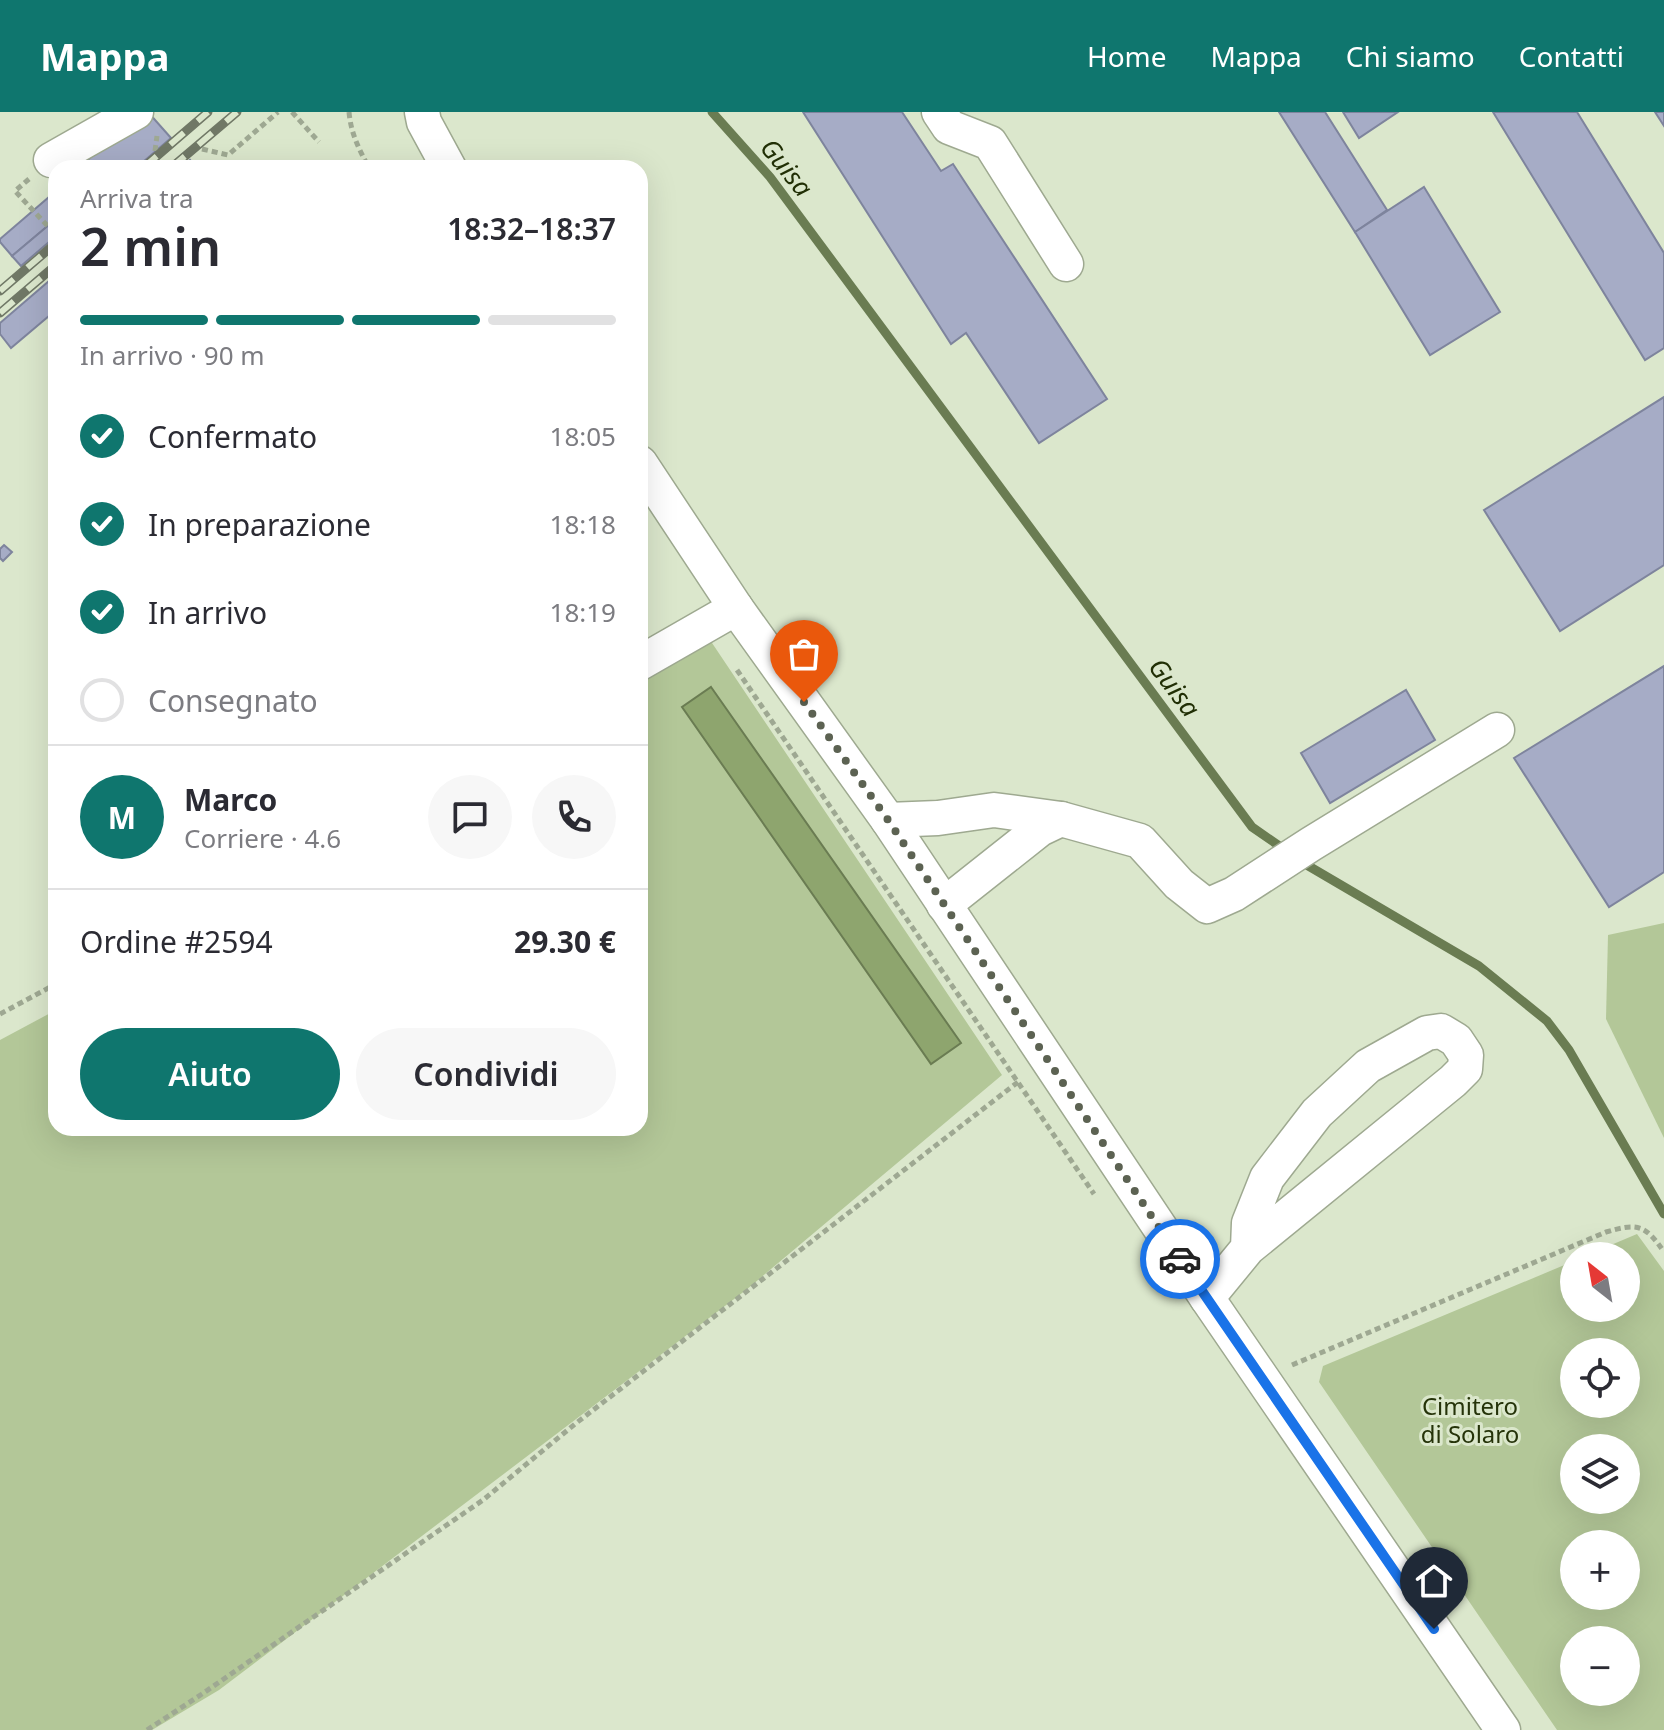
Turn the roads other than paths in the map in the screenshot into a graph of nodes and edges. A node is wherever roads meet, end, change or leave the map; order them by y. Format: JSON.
{"nodes":[{"id":1,"x":136,"y":112,"type":"edge"},
{"id":2,"x":422,"y":112,"type":"edge"},
{"id":3,"x":939,"y":112,"type":"edge"},
{"id":4,"x":51,"y":160,"type":"dead end"},
{"id":5,"x":445,"y":160,"type":"edge"},
{"id":6,"x":1066,"y":264,"type":"dead end"},
{"id":7,"x":648,"y":475,"type":"edge"},
{"id":8,"x":736,"y":608,"type":"junction"},
{"id":9,"x":648,"y":659,"type":"edge"},
{"id":10,"x":1497,"y":730,"type":"dead end"},
{"id":11,"x":1061,"y":819,"type":"junction"},
{"id":12,"x":888,"y":820,"type":"junction"},
{"id":13,"x":944,"y":905,"type":"junction"},
{"id":14,"x":1248,"y":1248,"type":"junction"},
{"id":15,"x":1207,"y":1298,"type":"junction"},
{"id":16,"x":1503,"y":1730,"type":"edge"}],
"edges":[{"from":1,"to":4,"type":"street"},
{"from":2,"to":5,"type":"street"},
{"from":3,"to":6,"type":"street"},
{"from":7,"to":8,"type":"street"},
{"from":8,"to":9,"type":"street"},
{"from":8,"to":12,"type":"street"},
{"from":10,"to":11,"type":"street"},
{"from":11,"to":12,"type":"street"},
{"from":11,"to":13,"type":"street"},
{"from":12,"to":13,"type":"street"},
{"from":13,"to":15,"type":"street"},
{"from":14,"to":14,"type":"street"},
{"from":14,"to":15,"type":"street"},
{"from":15,"to":16,"type":"street"}]}
